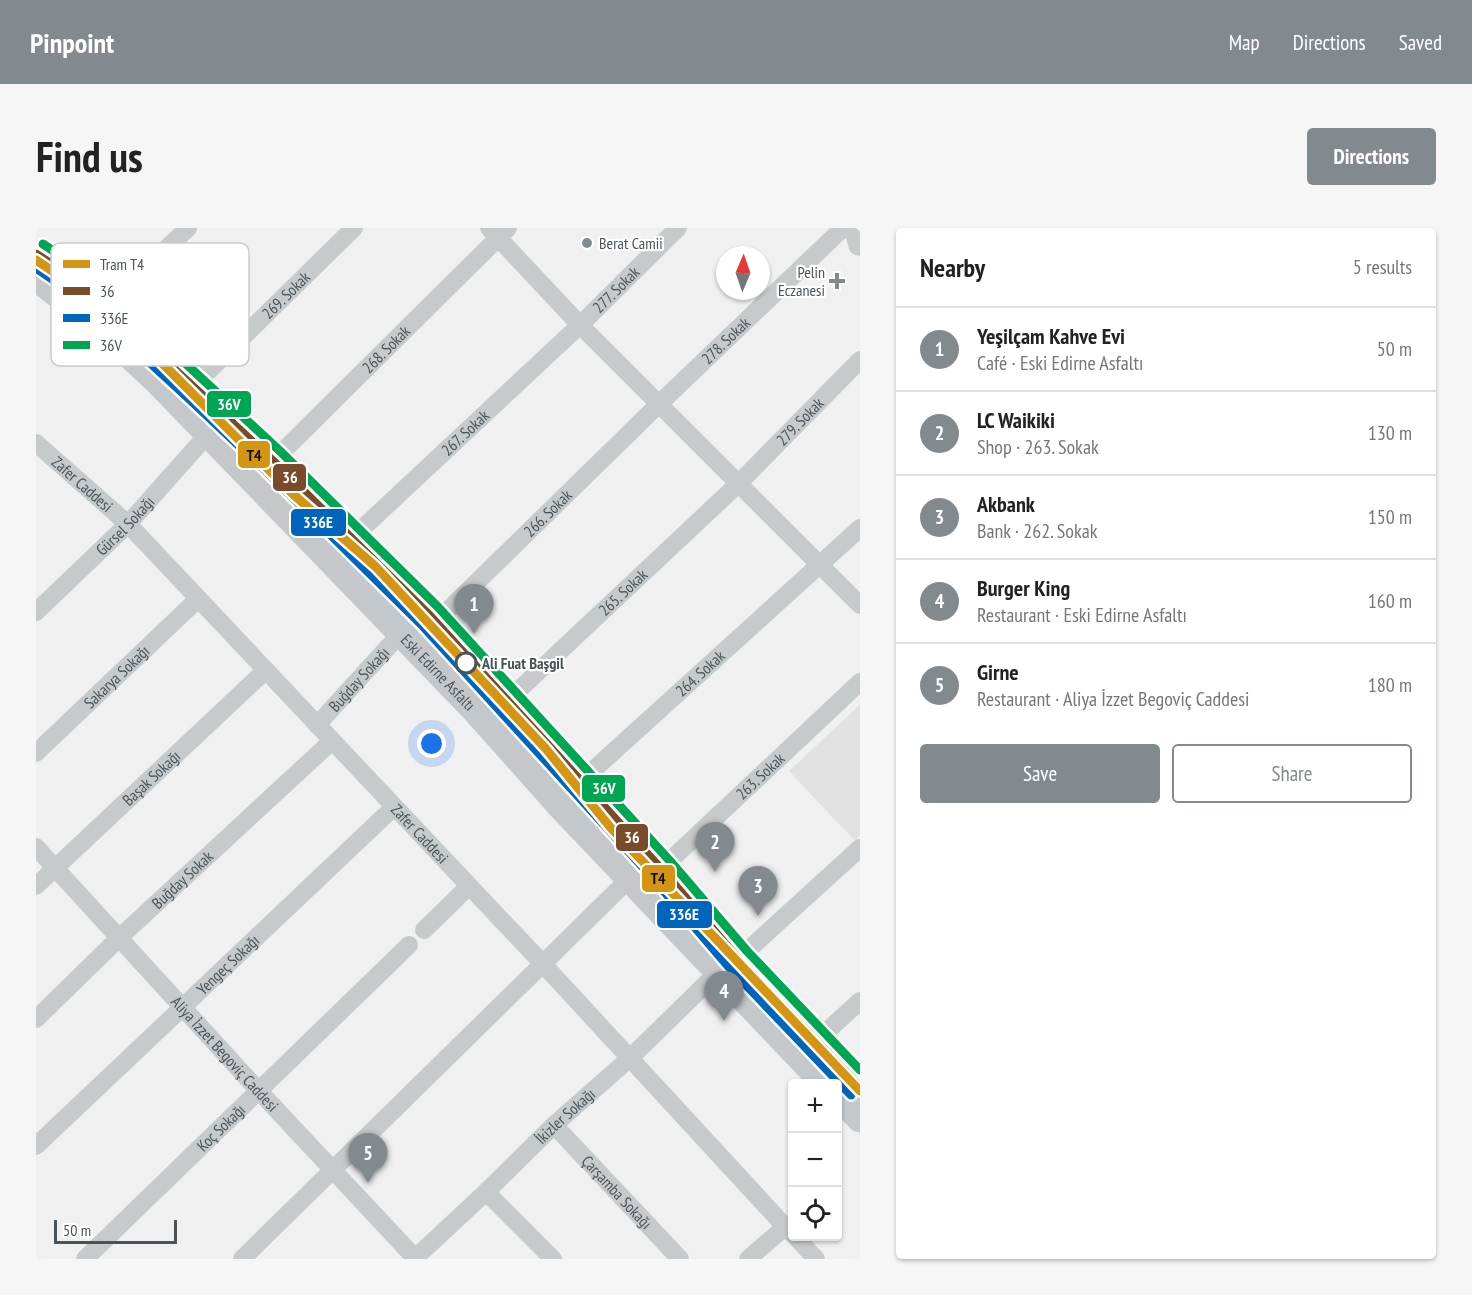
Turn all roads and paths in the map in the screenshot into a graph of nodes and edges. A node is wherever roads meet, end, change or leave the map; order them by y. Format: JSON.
{"nodes":[{"id":1,"x":354,"y":228,"type":"edge"},
{"id":2,"x":678,"y":228,"type":"edge"},
{"id":3,"x":843,"y":228,"type":"edge"},
{"id":4,"x":856,"y":228,"type":"edge"},
{"id":5,"x":182,"y":230,"type":"edge"},
{"id":6,"x":498,"y":231,"type":"edge"},
{"id":7,"x":169,"y":243,"type":"edge"},
{"id":8,"x":860,"y":244,"type":"edge"},
{"id":9,"x":36,"y":254,"type":"edge"},
{"id":10,"x":51,"y":264,"type":"edge"},
{"id":11,"x":36,"y":278,"type":"edge"},
{"id":12,"x":51,"y":289,"type":"edge"},
{"id":13,"x":580,"y":325,"type":"junction"},
{"id":14,"x":249,"y":331,"type":"edge"},
{"id":15,"x":860,"y":360,"type":"edge"},
{"id":16,"x":140,"y":366,"type":"edge"},
{"id":17,"x":171,"y":366,"type":"edge"},
{"id":18,"x":213,"y":366,"type":"edge"},
{"id":19,"x":193,"y":386,"type":"junction"},
{"id":20,"x":659,"y":404,"type":"junction"},
{"id":21,"x":208,"y":434,"type":"junction"},
{"id":22,"x":245,"y":435,"type":"junction"},
{"id":23,"x":36,"y":443,"type":"edge"},
{"id":24,"x":273,"y":461,"type":"junction"},
{"id":25,"x":739,"y":483,"type":"junction"},
{"id":26,"x":128,"y":524,"type":"junction"},
{"id":27,"x":860,"y":528,"type":"edge"},
{"id":28,"x":351,"y":539,"type":"junction"},
{"id":29,"x":821,"y":565,"type":"junction"},
{"id":30,"x":198,"y":599,"type":"junction"},
{"id":31,"x":860,"y":605,"type":"edge"},
{"id":32,"x":36,"y":612,"type":"edge"},
{"id":33,"x":433,"y":619,"type":"junction"},
{"id":34,"x":400,"y":634,"type":"junction"},
{"id":35,"x":265,"y":671,"type":"junction"},
{"id":36,"x":860,"y":682,"type":"edge"},
{"id":37,"x":507,"y":701,"type":"junction"},
{"id":38,"x":473,"y":708,"type":"junction"},
{"id":39,"x":317,"y":725,"type":"junction"},
{"id":40,"x":332,"y":741,"type":"junction"},
{"id":41,"x":36,"y":753,"type":"edge"},
{"id":42,"x":580,"y":782,"type":"junction"},
{"id":43,"x":394,"y":807,"type":"junction"},
{"id":44,"x":36,"y":847,"type":"edge"},
{"id":45,"x":860,"y":848,"type":"edge"},
{"id":46,"x":54,"y":867,"type":"junction"},
{"id":47,"x":661,"y":869,"type":"junction"},
{"id":48,"x":629,"y":879,"type":"junction"},
{"id":49,"x":36,"y":886,"type":"edge"},
{"id":50,"x":468,"y":887,"type":"junction"},
{"id":51,"x":424,"y":930,"type":"dead end"},
{"id":52,"x":120,"y":937,"type":"junction"},
{"id":53,"x":409,"y":945,"type":"dead end"},
{"id":54,"x":543,"y":964,"type":"junction"},
{"id":55,"x":728,"y":966,"type":"junction"},
{"id":56,"x":860,"y":1002,"type":"edge"},
{"id":57,"x":183,"y":1007,"type":"junction"},
{"id":58,"x":36,"y":1019,"type":"edge"},
{"id":59,"x":815,"y":1042,"type":"junction"},
{"id":60,"x":630,"y":1058,"type":"junction"},
{"id":61,"x":822,"y":1079,"type":"edge"},
{"id":62,"x":860,"y":1088,"type":"edge"},
{"id":63,"x":259,"y":1091,"type":"junction"},
{"id":64,"x":842,"y":1101,"type":"edge"},
{"id":65,"x":860,"y":1119,"type":"edge"},
{"id":66,"x":554,"y":1125,"type":"junction"},
{"id":67,"x":36,"y":1146,"type":"edge"},
{"id":68,"x":333,"y":1169,"type":"junction"},
{"id":69,"x":486,"y":1192,"type":"junction"},
{"id":70,"x":788,"y":1230,"type":"edge"},
{"id":71,"x":788,"y":1235,"type":"edge"},
{"id":72,"x":799,"y":1241,"type":"edge"},
{"id":73,"x":85,"y":1259,"type":"edge"},
{"id":74,"x":242,"y":1259,"type":"edge"},
{"id":75,"x":415,"y":1259,"type":"edge"},
{"id":76,"x":553,"y":1259,"type":"edge"},
{"id":77,"x":680,"y":1259,"type":"edge"},
{"id":78,"x":748,"y":1259,"type":"edge"},
{"id":79,"x":816,"y":1259,"type":"edge"}],
"edges":[{"from":1,"to":14,"type":"street","name":"269. Sokak"},
{"from":2,"to":13,"type":"street","name":"277. Sokak"},
{"from":3,"to":20,"type":"street","name":"278. Sokak"},
{"from":4,"to":8,"type":"street"},
{"from":5,"to":7,"type":"street"},
{"from":6,"to":13,"type":"street"},
{"from":6,"to":24,"type":"street","name":"268. Sokak"},
{"from":9,"to":10,"type":"main road","name":"Eski Edirne Asfaltı"},
{"from":11,"to":12,"type":"main road","name":"Eski Edirne Asfaltı"},
{"from":13,"to":20,"type":"street"},
{"from":13,"to":28,"type":"street","name":"267. Sokak"},
{"from":15,"to":25,"type":"street","name":"279. Sokak"},
{"from":16,"to":21,"type":"main road","name":"Eski Edirne Asfaltı"},
{"from":17,"to":19,"type":"main road","name":"Eski Edirne Asfaltı"},
{"from":18,"to":19,"type":"street","name":"269. Sokak"},
{"from":19,"to":22,"type":"main road","name":"Eski Edirne Asfaltı"},
{"from":20,"to":25,"type":"street"},
{"from":20,"to":33,"type":"street","name":"266. Sokak"},
{"from":21,"to":22,"type":"main road"},
{"from":21,"to":26,"type":"street","name":"Gürsel Sokağı"},
{"from":21,"to":34,"type":"main road","name":"Eski Edirne Asfaltı"},
{"from":22,"to":24,"type":"main road","name":"Eski Edirne Asfaltı"},
{"from":23,"to":26,"type":"street","name":"Zafer Caddesi"},
{"from":24,"to":28,"type":"main road","name":"Eski Edirne Asfaltı"},
{"from":25,"to":29,"type":"street"},
{"from":25,"to":37,"type":"street","name":"265. Sokak"},
{"from":26,"to":30,"type":"street","name":"Zafer Caddesi"},
{"from":26,"to":32,"type":"street","name":"Gürsel Sokağı"},
{"from":27,"to":29,"type":"street","name":"264. Sokak"},
{"from":28,"to":33,"type":"main road","name":"Eski Edirne Asfaltı"},
{"from":29,"to":31,"type":"street"},
{"from":29,"to":42,"type":"street","name":"264. Sokak"},
{"from":30,"to":35,"type":"street","name":"Zafer Caddesi"},
{"from":30,"to":41,"type":"street","name":"Sakarya Sokağı"},
{"from":33,"to":34,"type":"main road"},
{"from":33,"to":37,"type":"main road","name":"Eski Edirne Asfaltı"},
{"from":34,"to":38,"type":"main road","name":"Eski Edirne Asfaltı"},
{"from":34,"to":39,"type":"street","name":"Buğday Sokağı"},
{"from":35,"to":39,"type":"street","name":"Zafer Caddesi"},
{"from":35,"to":46,"type":"street","name":"Başak Sokağı"},
{"from":36,"to":47,"type":"street","name":"263. Sokak"},
{"from":37,"to":38,"type":"main road"},
{"from":37,"to":42,"type":"main road","name":"Eski Edirne Asfaltı"},
{"from":38,"to":48,"type":"main road","name":"Eski Edirne Asfaltı"},
{"from":39,"to":40,"type":"street","name":"Zafer Caddesi"},
{"from":40,"to":43,"type":"street","name":"Zafer Caddesi"},
{"from":40,"to":52,"type":"street","name":"Buğday Sokak"},
{"from":42,"to":47,"type":"main road","name":"Eski Edirne Asfaltı"},
{"from":43,"to":50,"type":"street","name":"Zafer Caddesi"},
{"from":43,"to":57,"type":"street","name":"Yengeç Sokağı"},
{"from":44,"to":46,"type":"street","name":"Aliya İzzet Begoviç Caddesi"},
{"from":45,"to":55,"type":"street","name":"İkizler Sokağı"},
{"from":46,"to":49,"type":"street","name":"Başak Sokağı"},
{"from":46,"to":52,"type":"street","name":"Aliya İzzet Begoviç Caddesi"},
{"from":47,"to":55,"type":"main road","name":"Eski Edirne Asfaltı"},
{"from":48,"to":54,"type":"street"},
{"from":48,"to":55,"type":"main road","name":"Eski Edirne Asfaltı"},
{"from":50,"to":51,"type":"street"},
{"from":50,"to":54,"type":"street","name":"Zafer Caddesi"},
{"from":52,"to":57,"type":"street","name":"Aliya İzzet Begoviç Caddesi"},
{"from":52,"to":58,"type":"street","name":"Buğday Sokak"},
{"from":53,"to":63,"type":"street","name":"Koç Sokağı"},
{"from":54,"to":60,"type":"street","name":"Zafer Caddesi"},
{"from":54,"to":68,"type":"street"},
{"from":55,"to":59,"type":"main road","name":"Eski Edirne Asfaltı"},
{"from":55,"to":60,"type":"street","name":"İkizler Sokağı"},
{"from":55,"to":61,"type":"main road","name":"Eski Edirne Asfaltı"},
{"from":56,"to":59,"type":"street"},
{"from":57,"to":63,"type":"street","name":"Aliya İzzet Begoviç Caddesi"},
{"from":57,"to":67,"type":"street","name":"Yengeç Sokağı"},
{"from":59,"to":62,"type":"main road","name":"Eski Edirne Asfaltı"},
{"from":60,"to":66,"type":"street","name":"İkizler Sokağı"},
{"from":60,"to":70,"type":"street","name":"Zafer Caddesi"},
{"from":63,"to":68,"type":"street","name":"Aliya İzzet Begoviç Caddesi"},
{"from":63,"to":73,"type":"street","name":"Koç Sokağı"},
{"from":64,"to":65,"type":"main road"},
{"from":66,"to":69,"type":"street","name":"İkizler Sokağı"},
{"from":66,"to":77,"type":"street","name":"Çarşamba Sokağı"},
{"from":68,"to":74,"type":"street"},
{"from":68,"to":75,"type":"street","name":"Aliya İzzet Begoviç Caddesi"},
{"from":69,"to":75,"type":"street","name":"İkizler Sokağı"},
{"from":69,"to":76,"type":"street"},
{"from":71,"to":78,"type":"street"},
{"from":72,"to":79,"type":"street","name":"Zafer Caddesi"}]}
